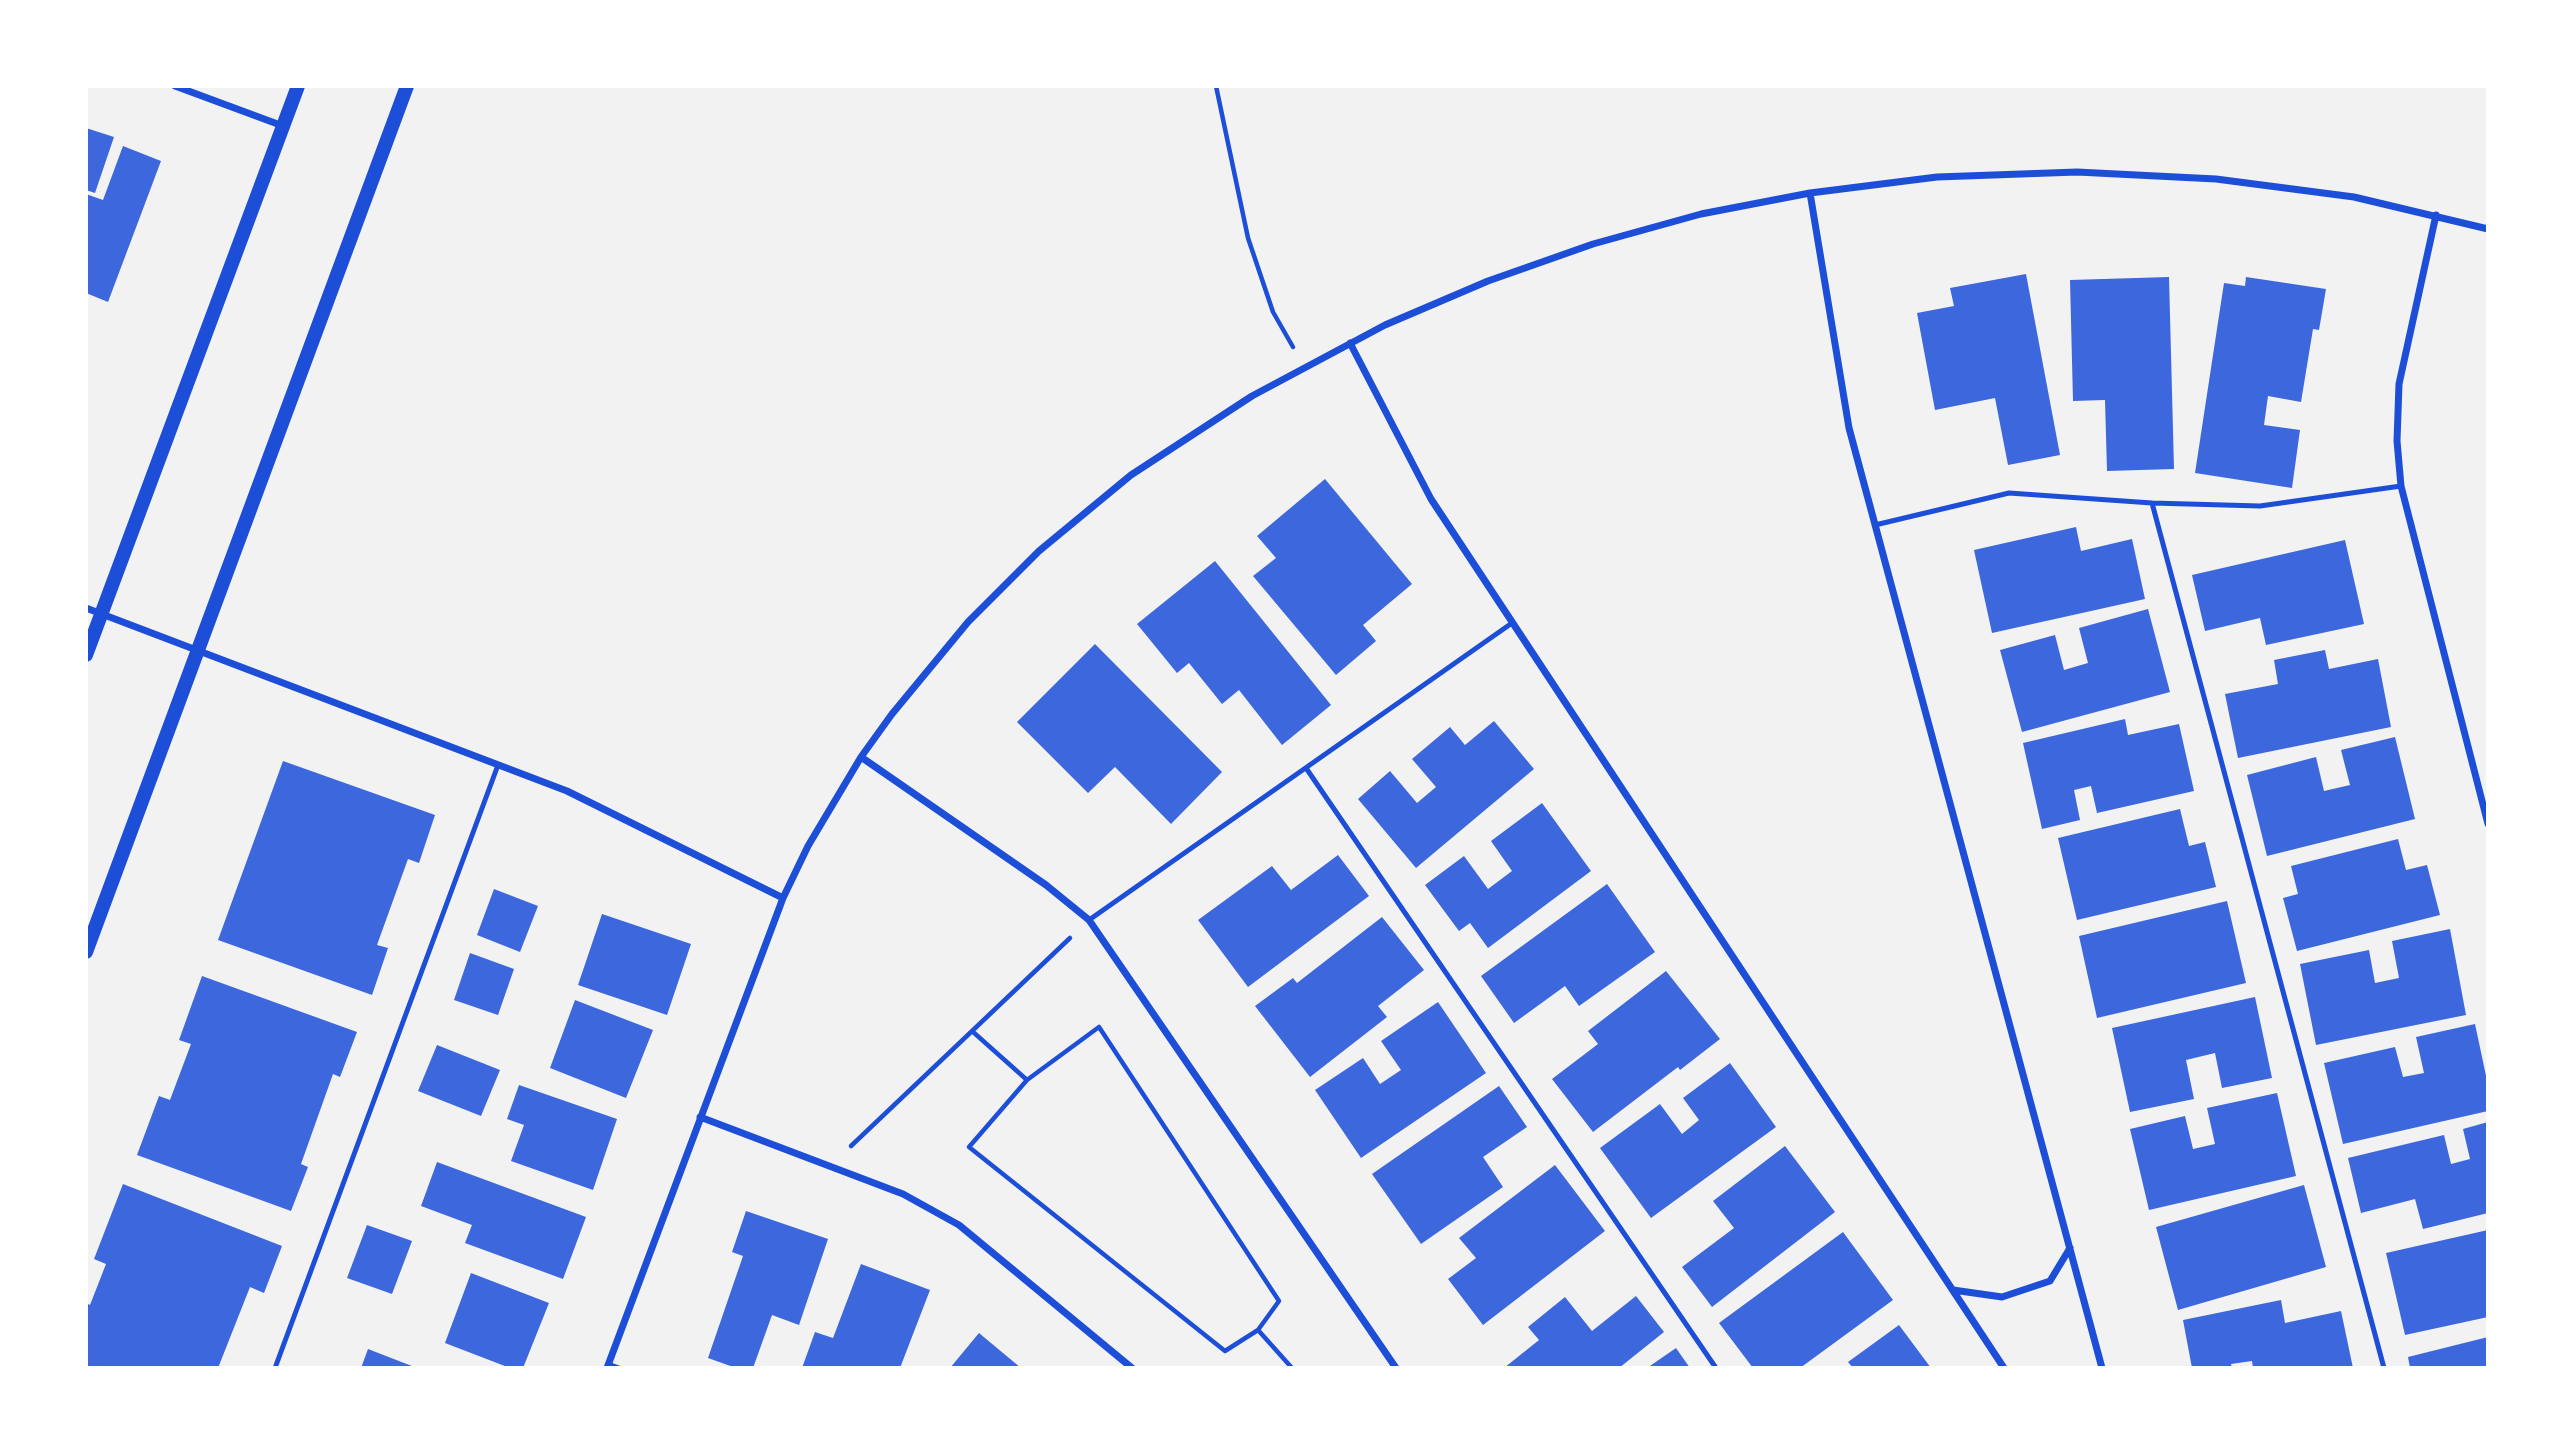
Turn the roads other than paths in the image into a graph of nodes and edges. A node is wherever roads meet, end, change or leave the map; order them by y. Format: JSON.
{"nodes":[{"id":1,"x":175,"y":86,"type":"edge"},
{"id":2,"x":298,"y":86,"type":"edge"},
{"id":3,"x":407,"y":86,"type":"edge"},
{"id":4,"x":283,"y":126,"type":"junction"},
{"id":5,"x":1810,"y":193,"type":"junction"},
{"id":6,"x":2436,"y":215,"type":"junction"},
{"id":7,"x":2488,"y":229,"type":"edge"},
{"id":8,"x":1350,"y":342,"type":"junction"},
{"id":9,"x":2401,"y":486,"type":"junction"},
{"id":10,"x":2152,"y":503,"type":"junction"},
{"id":11,"x":1875,"y":525,"type":"junction"},
{"id":12,"x":86,"y":608,"type":"edge"},
{"id":13,"x":101,"y":614,"type":"junction"},
{"id":14,"x":1512,"y":623,"type":"junction"},
{"id":15,"x":198,"y":649,"type":"junction"},
{"id":16,"x":86,"y":655,"type":"edge"},
{"id":17,"x":861,"y":757,"type":"junction"},
{"id":18,"x":498,"y":765,"type":"junction"},
{"id":19,"x":1306,"y":768,"type":"junction"},
{"id":20,"x":2488,"y":824,"type":"edge"},
{"id":21,"x":783,"y":898,"type":"junction"},
{"id":22,"x":1089,"y":920,"type":"junction"},
{"id":23,"x":86,"y":952,"type":"edge"},
{"id":24,"x":700,"y":1118,"type":"junction"},
{"id":25,"x":2070,"y":1248,"type":"junction"},
{"id":26,"x":1953,"y":1290,"type":"junction"},
{"id":27,"x":607,"y":1366,"type":"edge"},
{"id":28,"x":275,"y":1368,"type":"edge"},
{"id":29,"x":619,"y":1368,"type":"edge"},
{"id":30,"x":1132,"y":1368,"type":"edge"},
{"id":31,"x":1396,"y":1368,"type":"edge"},
{"id":32,"x":1716,"y":1368,"type":"edge"},
{"id":33,"x":2004,"y":1368,"type":"edge"},
{"id":34,"x":2102,"y":1368,"type":"edge"},
{"id":35,"x":2384,"y":1368,"type":"edge"}],
"edges":[{"from":1,"to":4,"type":"street"},
{"from":2,"to":4,"type":"main road"},
{"from":3,"to":15,"type":"main road"},
{"from":4,"to":13,"type":"main road"},
{"from":5,"to":6,"type":"street"},
{"from":5,"to":8,"type":"street"},
{"from":5,"to":11,"type":"street"},
{"from":6,"to":7,"type":"street"},
{"from":6,"to":9,"type":"street"},
{"from":8,"to":14,"type":"street"},
{"from":8,"to":17,"type":"street"},
{"from":9,"to":10,"type":"lane"},
{"from":9,"to":20,"type":"street"},
{"from":10,"to":11,"type":"lane"},
{"from":10,"to":35,"type":"lane"},
{"from":11,"to":25,"type":"street"},
{"from":12,"to":13,"type":"street"},
{"from":13,"to":15,"type":"street"},
{"from":13,"to":16,"type":"main road"},
{"from":14,"to":19,"type":"lane"},
{"from":14,"to":26,"type":"street"},
{"from":15,"to":18,"type":"street"},
{"from":15,"to":23,"type":"main road"},
{"from":17,"to":21,"type":"street"},
{"from":17,"to":22,"type":"street"},
{"from":18,"to":21,"type":"street"},
{"from":18,"to":28,"type":"lane"},
{"from":19,"to":22,"type":"lane"},
{"from":19,"to":32,"type":"lane"},
{"from":21,"to":24,"type":"street"},
{"from":22,"to":31,"type":"street"},
{"from":24,"to":27,"type":"street"},
{"from":24,"to":30,"type":"street"},
{"from":25,"to":26,"type":"street"},
{"from":25,"to":34,"type":"street"},
{"from":26,"to":33,"type":"street"},
{"from":27,"to":29,"type":"lane"}]}
